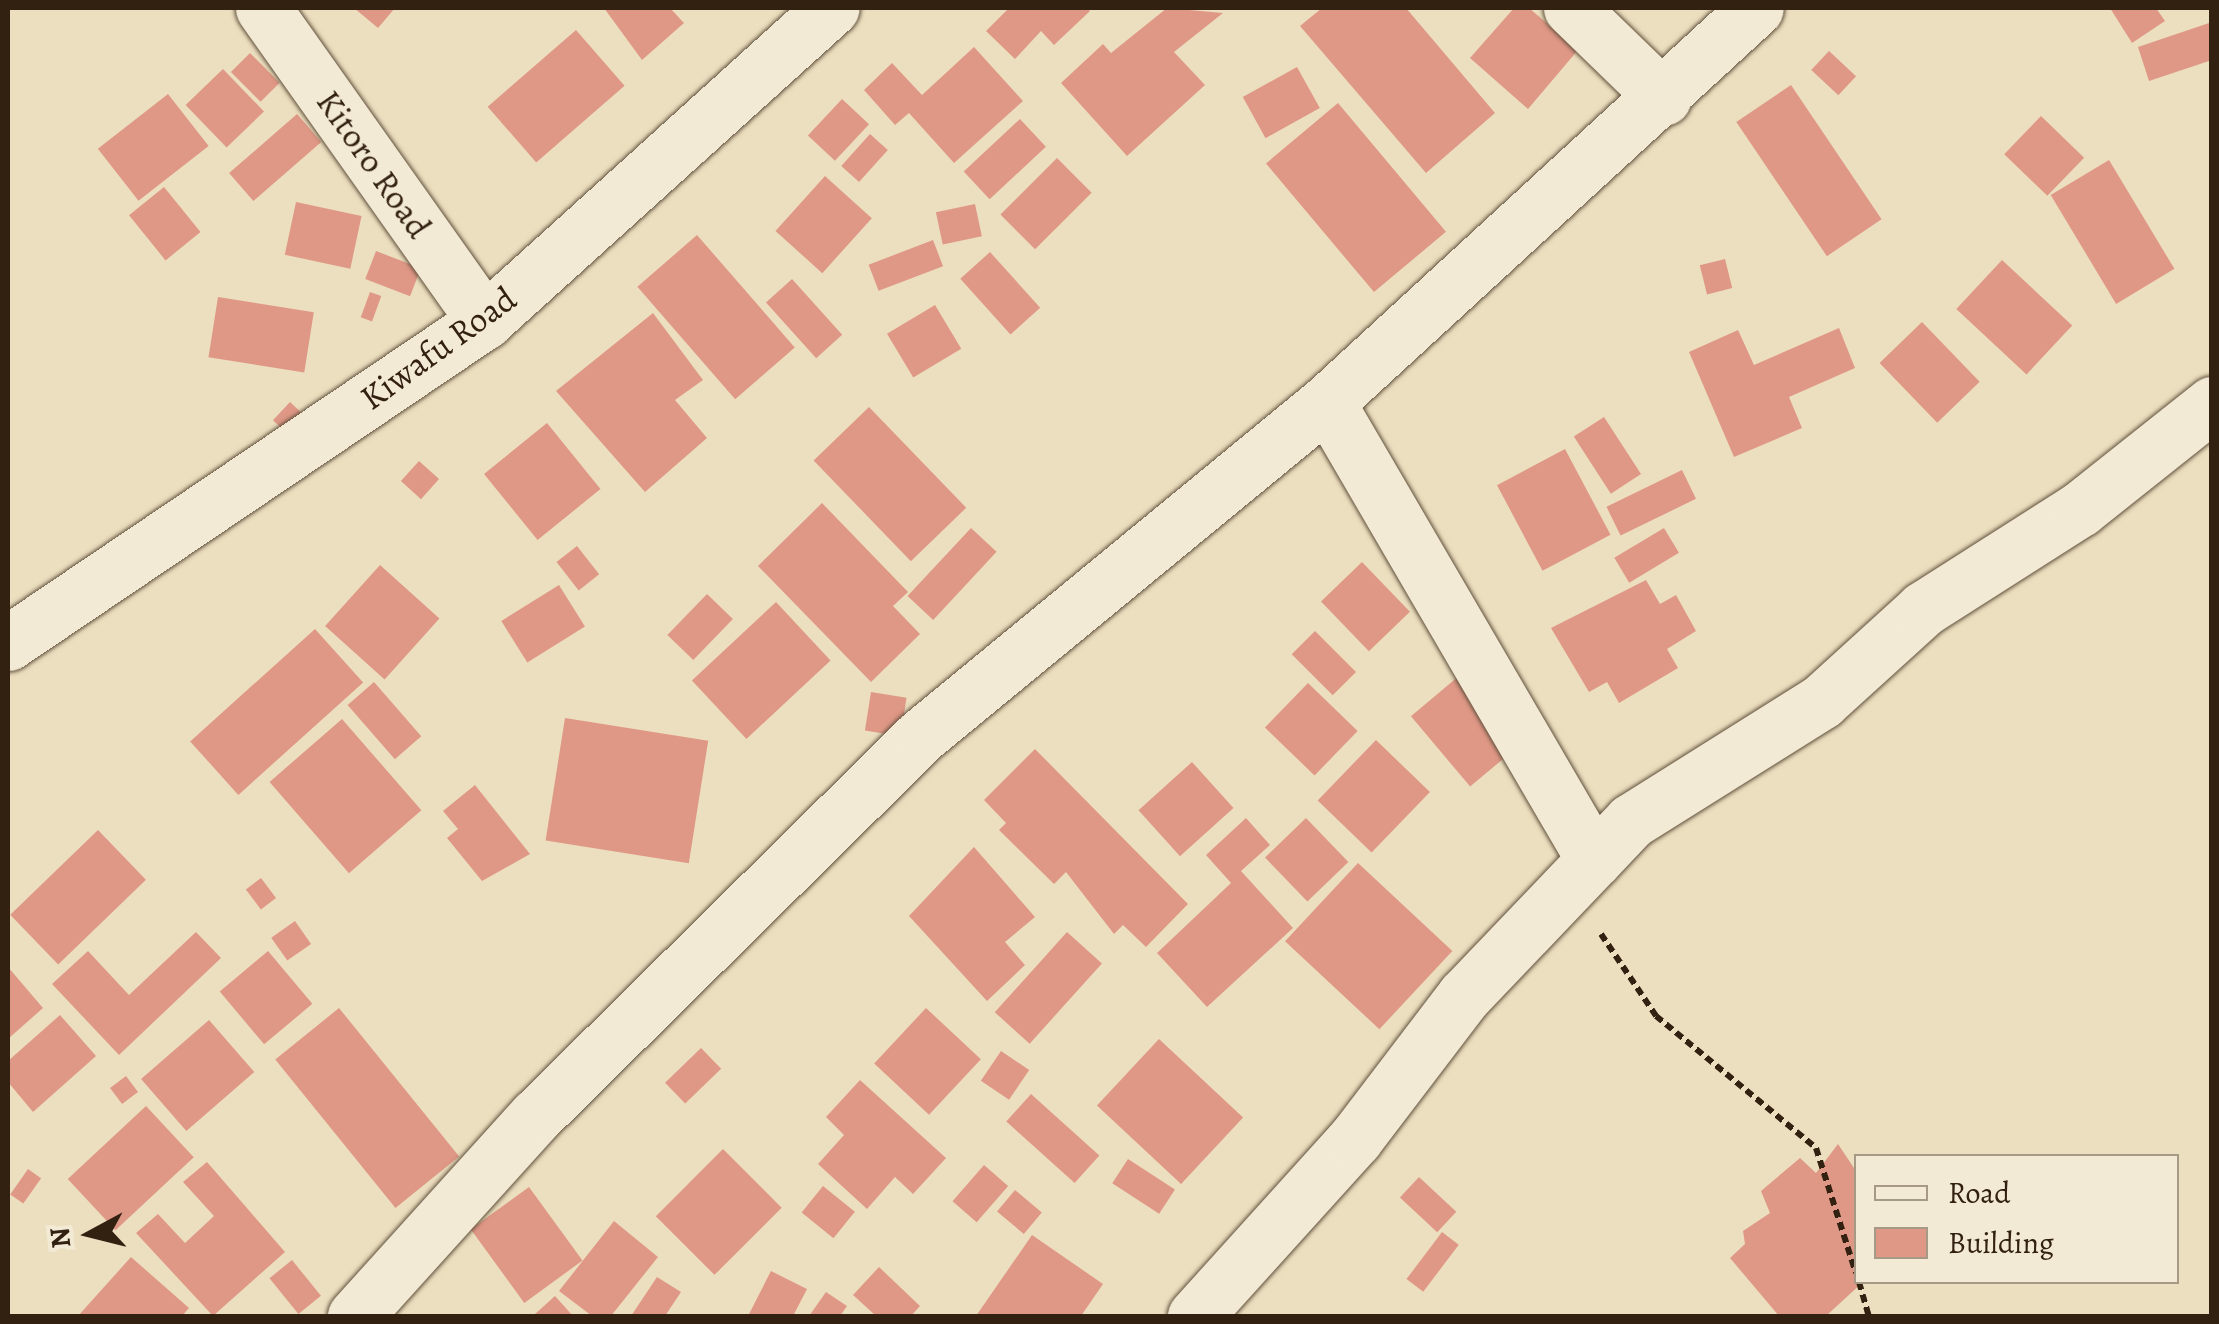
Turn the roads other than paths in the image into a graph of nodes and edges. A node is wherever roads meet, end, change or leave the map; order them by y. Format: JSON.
{"nodes":[{"id":1,"x":262,"y":8,"type":"edge"},
{"id":2,"x":832,"y":8,"type":"edge"},
{"id":3,"x":1571,"y":8,"type":"edge"},
{"id":4,"x":1756,"y":8,"type":"edge"},
{"id":5,"x":1664,"y":98,"type":"junction"},
{"id":6,"x":485,"y":321,"type":"junction"},
{"id":7,"x":1327,"y":402,"type":"junction"},
{"id":8,"x":2212,"y":404,"type":"edge"},
{"id":9,"x":8,"y":643,"type":"edge"},
{"id":10,"x":1594,"y":860,"type":"junction"},
{"id":11,"x":355,"y":1316,"type":"edge"},
{"id":12,"x":1195,"y":1316,"type":"edge"}],
"edges":[{"from":1,"to":6,"type":"street","name":"Kitoro Road"},
{"from":2,"to":6,"type":"street","name":"Kiwafu Road"},
{"from":3,"to":5,"type":"street"},
{"from":4,"to":5,"type":"street"},
{"from":5,"to":7,"type":"street"},
{"from":6,"to":9,"type":"street","name":"Kiwafu Road"},
{"from":7,"to":10,"type":"street"},
{"from":7,"to":11,"type":"street"},
{"from":8,"to":10,"type":"street"},
{"from":10,"to":12,"type":"street"}]}
